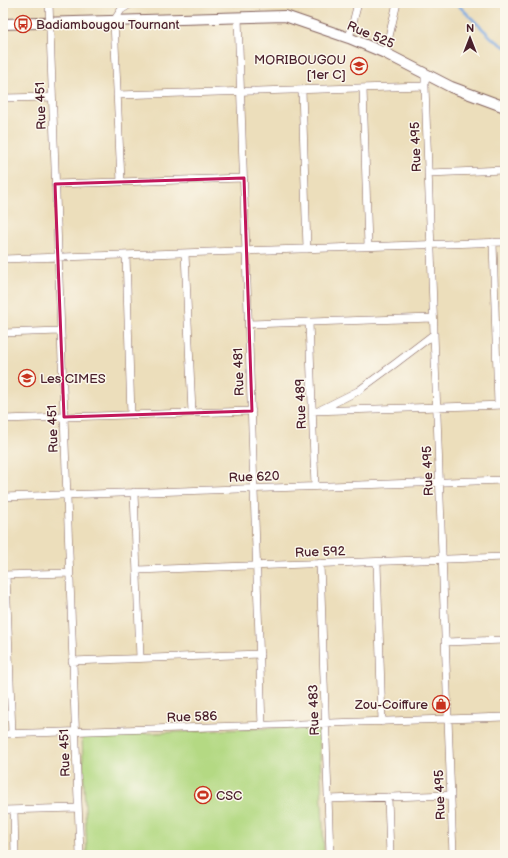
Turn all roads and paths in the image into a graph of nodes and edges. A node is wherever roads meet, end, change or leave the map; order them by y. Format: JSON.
{"nodes":[{"id":1,"x":49,"y":3,"type":"edge"},
{"id":2,"x":132,"y":3,"type":"edge"},
{"id":3,"x":358,"y":3,"type":"edge"},
{"id":4,"x":397,"y":3,"type":"edge"},
{"id":5,"x":238,"y":17,"type":"junction"},
{"id":6,"x":114,"y":21,"type":"junction"},
{"id":7,"x":49,"y":23,"type":"junction"},
{"id":8,"x":3,"y":24,"type":"edge"},
{"id":9,"x":349,"y":38,"type":"junction"},
{"id":10,"x":385,"y":53,"type":"junction"},
{"id":11,"x":426,"y":74,"type":"junction"},
{"id":12,"x":425,"y":86,"type":"junction"},
{"id":13,"x":363,"y":88,"type":"junction"},
{"id":14,"x":302,"y":90,"type":"junction"},
{"id":15,"x":241,"y":92,"type":"junction"},
{"id":16,"x":117,"y":95,"type":"junction"},
{"id":17,"x":52,"y":97,"type":"junction"},
{"id":18,"x":3,"y":98,"type":"edge"},
{"id":19,"x":505,"y":107,"type":"edge"},
{"id":20,"x":505,"y":170,"type":"edge"},
{"id":21,"x":428,"y":173,"type":"junction"},
{"id":22,"x":244,"y":178,"type":"junction"},
{"id":23,"x":121,"y":182,"type":"junction"},
{"id":24,"x":55,"y":184,"type":"junction"},
{"id":25,"x":493,"y":242,"type":"junction"},
{"id":26,"x":505,"y":242,"type":"edge"},
{"id":27,"x":431,"y":244,"type":"junction"},
{"id":28,"x":368,"y":246,"type":"junction"},
{"id":29,"x":307,"y":248,"type":"junction"},
{"id":30,"x":246,"y":251,"type":"junction"},
{"id":31,"x":184,"y":253,"type":"junction"},
{"id":32,"x":126,"y":255,"type":"junction"},
{"id":33,"x":58,"y":257,"type":"junction"},
{"id":34,"x":3,"y":259,"type":"edge"},
{"id":35,"x":433,"y":318,"type":"junction"},
{"id":36,"x":309,"y":322,"type":"junction"},
{"id":37,"x":249,"y":324,"type":"junction"},
{"id":38,"x":60,"y":331,"type":"junction"},
{"id":39,"x":3,"y":333,"type":"edge"},
{"id":40,"x":434,"y":334,"type":"junction"},
{"id":41,"x":502,"y":405,"type":"edge"},
{"id":42,"x":437,"y":407,"type":"junction"},
{"id":43,"x":252,"y":411,"type":"junction"},
{"id":44,"x":315,"y":411,"type":"junction"},
{"id":45,"x":192,"y":413,"type":"junction"},
{"id":46,"x":131,"y":415,"type":"junction"},
{"id":47,"x":64,"y":417,"type":"junction"},
{"id":48,"x":3,"y":419,"type":"edge"},
{"id":49,"x":505,"y":480,"type":"edge"},
{"id":50,"x":440,"y":482,"type":"junction"},
{"id":51,"x":315,"y":486,"type":"junction"},
{"id":52,"x":254,"y":488,"type":"junction"},
{"id":53,"x":134,"y":492,"type":"junction"},
{"id":54,"x":66,"y":495,"type":"junction"},
{"id":55,"x":3,"y":497,"type":"edge"},
{"id":56,"x":505,"y":557,"type":"edge"},
{"id":57,"x":442,"y":559,"type":"junction"},
{"id":58,"x":377,"y":562,"type":"junction"},
{"id":59,"x":320,"y":564,"type":"junction"},
{"id":60,"x":257,"y":566,"type":"junction"},
{"id":61,"x":137,"y":570,"type":"junction"},
{"id":62,"x":69,"y":573,"type":"junction"},
{"id":63,"x":5,"y":575,"type":"edge"},
{"id":64,"x":505,"y":640,"type":"edge"},
{"id":65,"x":445,"y":642,"type":"junction"},
{"id":66,"x":260,"y":654,"type":"junction"},
{"id":67,"x":140,"y":658,"type":"junction"},
{"id":68,"x":72,"y":661,"type":"junction"},
{"id":69,"x":505,"y":717,"type":"edge"},
{"id":70,"x":448,"y":719,"type":"junction"},
{"id":71,"x":382,"y":722,"type":"junction"},
{"id":72,"x":326,"y":724,"type":"junction"},
{"id":73,"x":262,"y":726,"type":"junction"},
{"id":74,"x":75,"y":732,"type":"junction"},
{"id":75,"x":3,"y":734,"type":"edge"},
{"id":76,"x":12,"y":734,"type":"junction"},
{"id":77,"x":451,"y":795,"type":"junction"},
{"id":78,"x":388,"y":797,"type":"junction"},
{"id":79,"x":328,"y":799,"type":"junction"},
{"id":80,"x":78,"y":808,"type":"junction"},
{"id":81,"x":3,"y":810,"type":"edge"},
{"id":82,"x":14,"y":810,"type":"junction"},
{"id":83,"x":15,"y":855,"type":"edge"},
{"id":84,"x":80,"y":855,"type":"edge"},
{"id":85,"x":330,"y":855,"type":"edge"},
{"id":86,"x":390,"y":855,"type":"edge"},
{"id":87,"x":453,"y":855,"type":"edge"}],
"edges":[{"from":1,"to":7,"type":"street","name":"Rue 451"},
{"from":2,"to":6,"type":"street"},
{"from":3,"to":9,"type":"street"},
{"from":4,"to":10,"type":"street"},
{"from":5,"to":6,"type":"main road","name":"Rue 525"},
{"from":5,"to":9,"type":"main road","name":"Rue 525"},
{"from":5,"to":15,"type":"street","name":"Rue 481"},
{"from":6,"to":7,"type":"main road","name":"Rue 525"},
{"from":6,"to":16,"type":"street"},
{"from":7,"to":8,"type":"main road","name":"Rue 525"},
{"from":7,"to":17,"type":"street","name":"Rue 451"},
{"from":9,"to":10,"type":"main road","name":"Rue 525"},
{"from":10,"to":11,"type":"main road","name":"Rue 525"},
{"from":11,"to":12,"type":"street","name":"Rue 495"},
{"from":11,"to":19,"type":"main road","name":"Rue 525"},
{"from":12,"to":13,"type":"street"},
{"from":12,"to":21,"type":"street","name":"Rue 495"},
{"from":13,"to":14,"type":"street"},
{"from":13,"to":28,"type":"street"},
{"from":14,"to":15,"type":"street"},
{"from":14,"to":29,"type":"street"},
{"from":15,"to":16,"type":"street"},
{"from":15,"to":22,"type":"street","name":"Rue 481"},
{"from":16,"to":23,"type":"street"},
{"from":17,"to":18,"type":"street"},
{"from":17,"to":24,"type":"street","name":"Rue 451"},
{"from":20,"to":21,"type":"street"},
{"from":21,"to":27,"type":"street","name":"Rue 495"},
{"from":22,"to":23,"type":"street"},
{"from":22,"to":30,"type":"street","name":"Rue 481"},
{"from":23,"to":24,"type":"street"},
{"from":24,"to":33,"type":"street","name":"Rue 451"},
{"from":25,"to":26,"type":"street"},
{"from":25,"to":27,"type":"street"},
{"from":25,"to":41,"type":"street"},
{"from":27,"to":28,"type":"street"},
{"from":27,"to":35,"type":"street","name":"Rue 495"},
{"from":28,"to":29,"type":"street"},
{"from":29,"to":30,"type":"street"},
{"from":30,"to":31,"type":"street"},
{"from":30,"to":37,"type":"street","name":"Rue 481"},
{"from":31,"to":32,"type":"street"},
{"from":31,"to":45,"type":"street"},
{"from":32,"to":33,"type":"street"},
{"from":32,"to":46,"type":"street"},
{"from":33,"to":34,"type":"street"},
{"from":33,"to":38,"type":"street","name":"Rue 451"},
{"from":35,"to":36,"type":"street"},
{"from":35,"to":40,"type":"street","name":"Rue 495"},
{"from":36,"to":37,"type":"street"},
{"from":36,"to":44,"type":"street","name":"Rue 489"},
{"from":37,"to":43,"type":"street","name":"Rue 481"},
{"from":38,"to":39,"type":"street"},
{"from":38,"to":47,"type":"street","name":"Rue 451"},
{"from":40,"to":42,"type":"street","name":"Rue 495"},
{"from":40,"to":44,"type":"street"},
{"from":41,"to":42,"type":"street"},
{"from":42,"to":44,"type":"street"},
{"from":42,"to":50,"type":"street","name":"Rue 495"},
{"from":43,"to":45,"type":"street"},
{"from":43,"to":52,"type":"street","name":"Rue 481"},
{"from":44,"to":51,"type":"street","name":"Rue 489"},
{"from":45,"to":46,"type":"street"},
{"from":46,"to":47,"type":"street"},
{"from":47,"to":48,"type":"street"},
{"from":47,"to":54,"type":"street","name":"Rue 451"},
{"from":49,"to":50,"type":"street","name":"Rue 620"},
{"from":50,"to":51,"type":"street","name":"Rue 620"},
{"from":50,"to":57,"type":"street","name":"Rue 495"},
{"from":51,"to":52,"type":"street","name":"Rue 620"},
{"from":52,"to":53,"type":"street","name":"Rue 620"},
{"from":52,"to":60,"type":"street","name":"Rue 481"},
{"from":53,"to":54,"type":"street","name":"Rue 620"},
{"from":53,"to":61,"type":"street"},
{"from":54,"to":55,"type":"street","name":"Rue 620"},
{"from":54,"to":62,"type":"street","name":"Rue 451"},
{"from":56,"to":57,"type":"street","name":"Rue 592"},
{"from":57,"to":58,"type":"street","name":"Rue 592"},
{"from":57,"to":65,"type":"street","name":"Rue 495"},
{"from":58,"to":59,"type":"street","name":"Rue 592"},
{"from":58,"to":71,"type":"street"},
{"from":59,"to":60,"type":"street","name":"Rue 592"},
{"from":59,"to":72,"type":"street","name":"Rue 483"},
{"from":60,"to":61,"type":"street","name":"Rue 592"},
{"from":60,"to":66,"type":"street","name":"Rue 481"},
{"from":61,"to":67,"type":"street"},
{"from":62,"to":63,"type":"street"},
{"from":62,"to":68,"type":"street","name":"Rue 451"},
{"from":63,"to":76,"type":"street"},
{"from":64,"to":65,"type":"street"},
{"from":65,"to":70,"type":"street","name":"Rue 495"},
{"from":66,"to":67,"type":"street"},
{"from":66,"to":73,"type":"street","name":"Rue 481"},
{"from":67,"to":68,"type":"street"},
{"from":68,"to":74,"type":"street","name":"Rue 451"},
{"from":69,"to":70,"type":"street","name":"Rue 586"},
{"from":70,"to":71,"type":"street","name":"Rue 586"},
{"from":70,"to":77,"type":"street","name":"Rue 495"},
{"from":71,"to":72,"type":"street","name":"Rue 586"},
{"from":72,"to":73,"type":"street","name":"Rue 586"},
{"from":72,"to":79,"type":"street","name":"Rue 483"},
{"from":73,"to":74,"type":"street","name":"Rue 586"},
{"from":74,"to":76,"type":"street","name":"Rue 586"},
{"from":74,"to":80,"type":"street","name":"Rue 451"},
{"from":75,"to":76,"type":"street","name":"Rue 586"},
{"from":77,"to":78,"type":"street"},
{"from":77,"to":87,"type":"street","name":"Rue 495"},
{"from":78,"to":79,"type":"street"},
{"from":78,"to":86,"type":"street"},
{"from":79,"to":85,"type":"street","name":"Rue 483"},
{"from":80,"to":82,"type":"street"},
{"from":80,"to":84,"type":"street","name":"Rue 451"},
{"from":81,"to":82,"type":"street"},
{"from":82,"to":83,"type":"street"}]}
